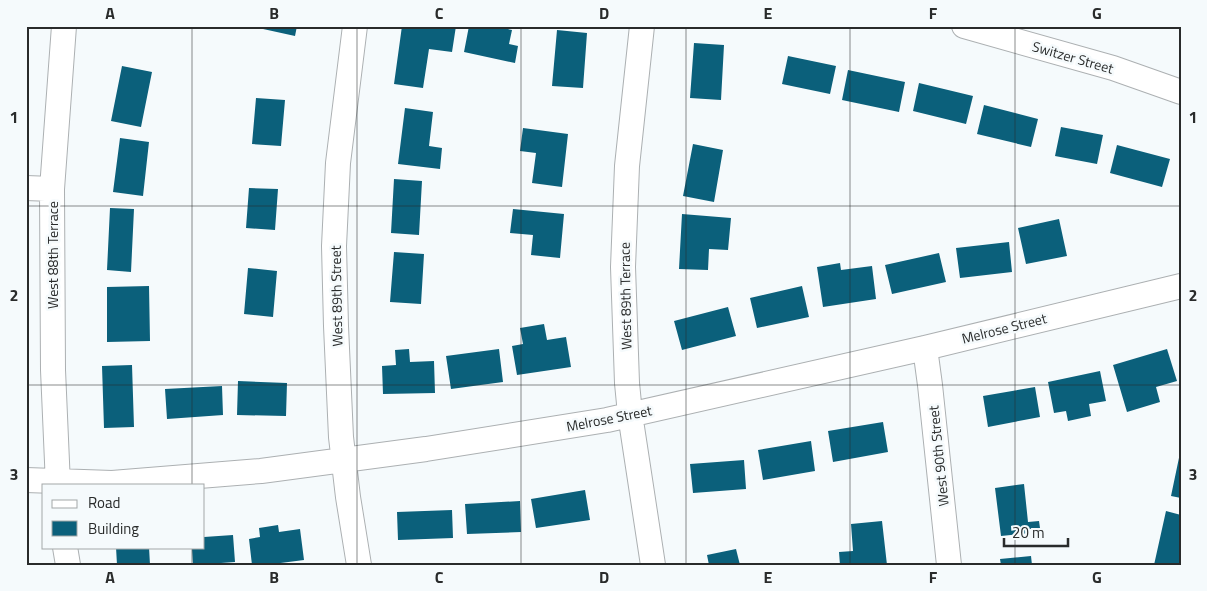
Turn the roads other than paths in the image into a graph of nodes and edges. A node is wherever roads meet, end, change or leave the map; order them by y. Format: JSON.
{"nodes":[{"id":1,"x":64,"y":26,"type":"edge"},
{"id":2,"x":355,"y":26,"type":"edge"},
{"id":3,"x":642,"y":26,"type":"edge"},
{"id":4,"x":964,"y":26,"type":"edge"},
{"id":5,"x":1181,"y":92,"type":"edge"},
{"id":6,"x":26,"y":188,"type":"edge"},
{"id":7,"x":52,"y":189,"type":"junction"},
{"id":8,"x":1181,"y":286,"type":"edge"},
{"id":9,"x":925,"y":348,"type":"junction"},
{"id":10,"x":630,"y":414,"type":"junction"},
{"id":11,"x":344,"y":460,"type":"junction"},
{"id":12,"x":26,"y":480,"type":"edge"},
{"id":13,"x":58,"y":483,"type":"edge"},
{"id":14,"x":65,"y":548,"type":"edge"},
{"id":15,"x":68,"y":565,"type":"edge"},
{"id":16,"x":359,"y":565,"type":"edge"},
{"id":17,"x":653,"y":565,"type":"edge"},
{"id":18,"x":949,"y":565,"type":"edge"}],
"edges":[{"from":1,"to":7,"type":"street","name":"West 88th Terrace"},
{"from":2,"to":11,"type":"street","name":"West 89th Street"},
{"from":3,"to":10,"type":"street","name":"West 89th Terrace"},
{"from":4,"to":5,"type":"street","name":"Switzer Street"},
{"from":6,"to":7,"type":"street"},
{"from":7,"to":13,"type":"street","name":"West 88th Terrace"},
{"from":8,"to":9,"type":"street","name":"Melrose Street"},
{"from":9,"to":10,"type":"street","name":"Melrose Street"},
{"from":9,"to":18,"type":"street","name":"West 90th Street"},
{"from":10,"to":11,"type":"street","name":"Melrose Street"},
{"from":10,"to":17,"type":"street","name":"West 89th Terrace"},
{"from":11,"to":13,"type":"street","name":"Melrose Street"},
{"from":11,"to":16,"type":"street","name":"West 89th Street"},
{"from":12,"to":13,"type":"street","name":"Melrose Street"},
{"from":14,"to":15,"type":"street"}]}
